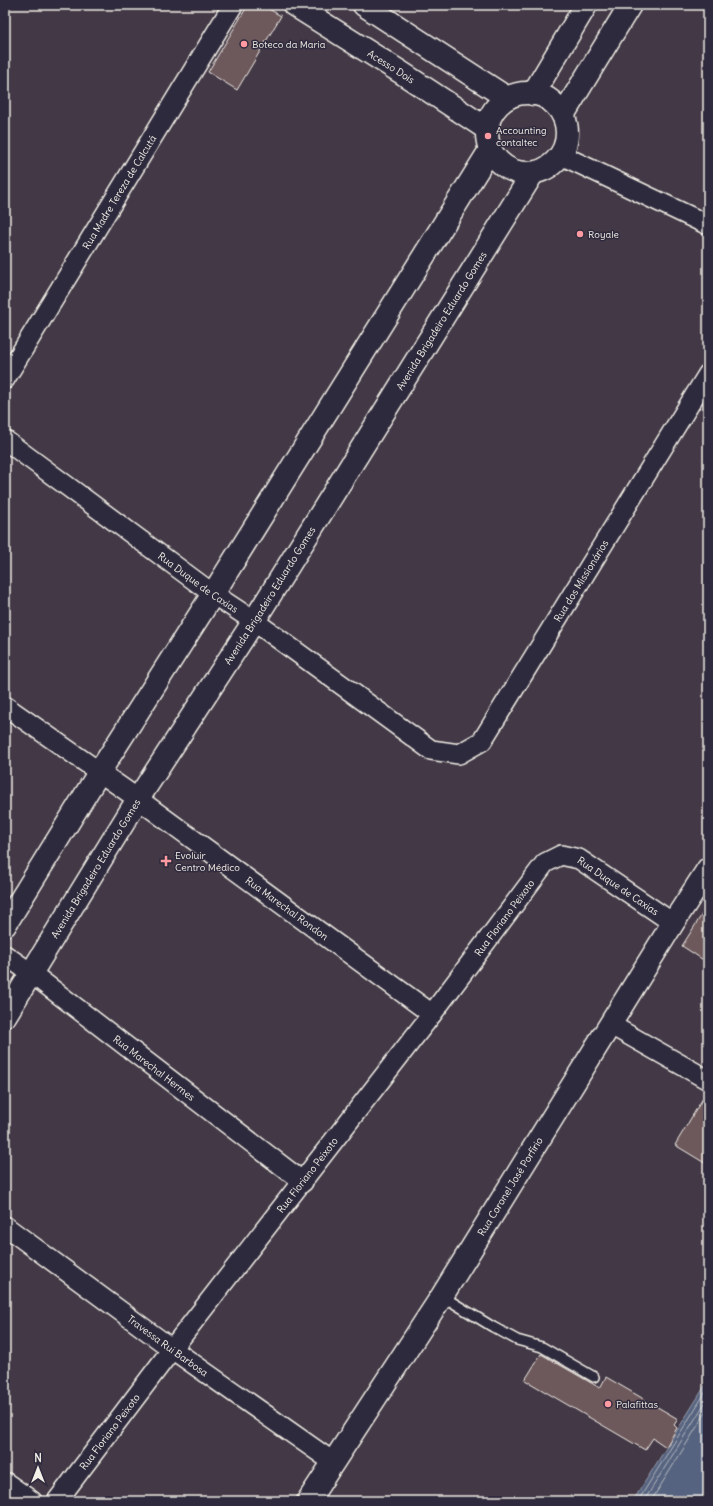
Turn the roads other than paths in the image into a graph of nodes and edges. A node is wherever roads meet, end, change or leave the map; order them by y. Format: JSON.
{"nodes":[{"id":1,"x":233,"y":5,"type":"edge"},
{"id":2,"x":294,"y":5,"type":"edge"},
{"id":3,"x":364,"y":5,"type":"edge"},
{"id":4,"x":586,"y":5,"type":"edge"},
{"id":5,"x":630,"y":5,"type":"edge"},
{"id":6,"x":533,"y":94,"type":"junction"},
{"id":7,"x":507,"y":98,"type":"junction"},
{"id":8,"x":563,"y":115,"type":"junction"},
{"id":9,"x":489,"y":139,"type":"junction"},
{"id":10,"x":561,"y":155,"type":"junction"},
{"id":11,"x":533,"y":173,"type":"junction"},
{"id":12,"x":708,"y":225,"type":"edge"},
{"id":13,"x":708,"y":374,"type":"edge"},
{"id":14,"x":5,"y":379,"type":"edge"},
{"id":15,"x":5,"y":440,"type":"edge"},
{"id":16,"x":213,"y":594,"type":"junction"},
{"id":17,"x":254,"y":621,"type":"junction"},
{"id":18,"x":5,"y":706,"type":"edge"},
{"id":19,"x":431,"y":750,"type":"joint"},
{"id":20,"x":100,"y":771,"type":"junction"},
{"id":21,"x":138,"y":799,"type":"junction"},
{"id":22,"x":561,"y":855,"type":"joint"},
{"id":23,"x":708,"y":869,"type":"edge"},
{"id":24,"x":673,"y":923,"type":"junction"},
{"id":25,"x":5,"y":926,"type":"edge"},
{"id":26,"x":5,"y":955,"type":"edge"},
{"id":27,"x":31,"y":973,"type":"junction"},
{"id":28,"x":432,"y":1014,"type":"junction"},
{"id":29,"x":5,"y":1016,"type":"edge"},
{"id":30,"x":611,"y":1025,"type":"junction"},
{"id":31,"x":708,"y":1080,"type":"edge"},
{"id":32,"x":303,"y":1182,"type":"junction"},
{"id":33,"x":5,"y":1226,"type":"edge"},
{"id":34,"x":442,"y":1296,"type":"junction"},
{"id":35,"x":172,"y":1349,"type":"junction"},
{"id":36,"x":594,"y":1376,"type":"dead end"},
{"id":37,"x":333,"y":1462,"type":"junction"},
{"id":38,"x":5,"y":1482,"type":"edge"},
{"id":39,"x":32,"y":1501,"type":"edge"},
{"id":40,"x":57,"y":1501,"type":"edge"},
{"id":41,"x":308,"y":1501,"type":"edge"}],
"edges":[{"from":1,"to":14,"type":"street","name":"Rua Madre Tereza de Calcutá"},
{"from":2,"to":9,"type":"street","name":"Acesso Dois"},
{"from":3,"to":7,"type":"street"},
{"from":4,"to":6,"type":"street"},
{"from":5,"to":8,"type":"street"},
{"from":6,"to":7,"type":"street"},
{"from":6,"to":8,"type":"street"},
{"from":7,"to":9,"type":"street"},
{"from":8,"to":10,"type":"street"},
{"from":9,"to":11,"type":"street"},
{"from":9,"to":16,"type":"street"},
{"from":10,"to":11,"type":"street"},
{"from":10,"to":12,"type":"street"},
{"from":11,"to":17,"type":"street","name":"Avenida Brigadeiro Eduardo Gomes"},
{"from":13,"to":19,"type":"street","name":"Rua dos Missionários"},
{"from":15,"to":16,"type":"street","name":"Rua Duque de Caxias"},
{"from":16,"to":17,"type":"street","name":"Rua Duque de Caxias"},
{"from":16,"to":20,"type":"street"},
{"from":17,"to":19,"type":"street","name":"Rua Duque de Caxias"},
{"from":17,"to":21,"type":"street","name":"Avenida Brigadeiro Eduardo Gomes"},
{"from":18,"to":20,"type":"street","name":"Rua Marechal Rondon"},
{"from":20,"to":21,"type":"street","name":"Rua Marechal Rondon"},
{"from":20,"to":25,"type":"street"},
{"from":21,"to":27,"type":"street","name":"Avenida Brigadeiro Eduardo Gomes"},
{"from":21,"to":28,"type":"street","name":"Rua Marechal Rondon"},
{"from":22,"to":24,"type":"street","name":"Rua Duque de Caxias"},
{"from":22,"to":28,"type":"street","name":"Rua Floriano Peixoto"},
{"from":23,"to":24,"type":"street","name":"Rua Coronel José Porfírio"},
{"from":24,"to":30,"type":"street","name":"Rua Coronel José Porfírio"},
{"from":26,"to":27,"type":"street","name":"Rua Marechal Hermes"},
{"from":27,"to":29,"type":"street","name":"Avenida Brigadeiro Eduardo Gomes"},
{"from":27,"to":32,"type":"street","name":"Rua Marechal Hermes"},
{"from":28,"to":32,"type":"street","name":"Rua Floriano Peixoto"},
{"from":30,"to":31,"type":"street"},
{"from":30,"to":34,"type":"street","name":"Rua Coronel José Porfírio"},
{"from":32,"to":35,"type":"street","name":"Rua Floriano Peixoto"},
{"from":33,"to":35,"type":"street","name":"Travessa Rui Barbosa"},
{"from":34,"to":36,"type":"lane"},
{"from":34,"to":37,"type":"street","name":"Rua Coronel José Porfírio"},
{"from":35,"to":37,"type":"street","name":"Travessa Rui Barbosa"},
{"from":35,"to":40,"type":"street","name":"Rua Floriano Peixoto"},
{"from":37,"to":41,"type":"street","name":"Rua Coronel José Porfírio"},
{"from":38,"to":39,"type":"street"}]}
